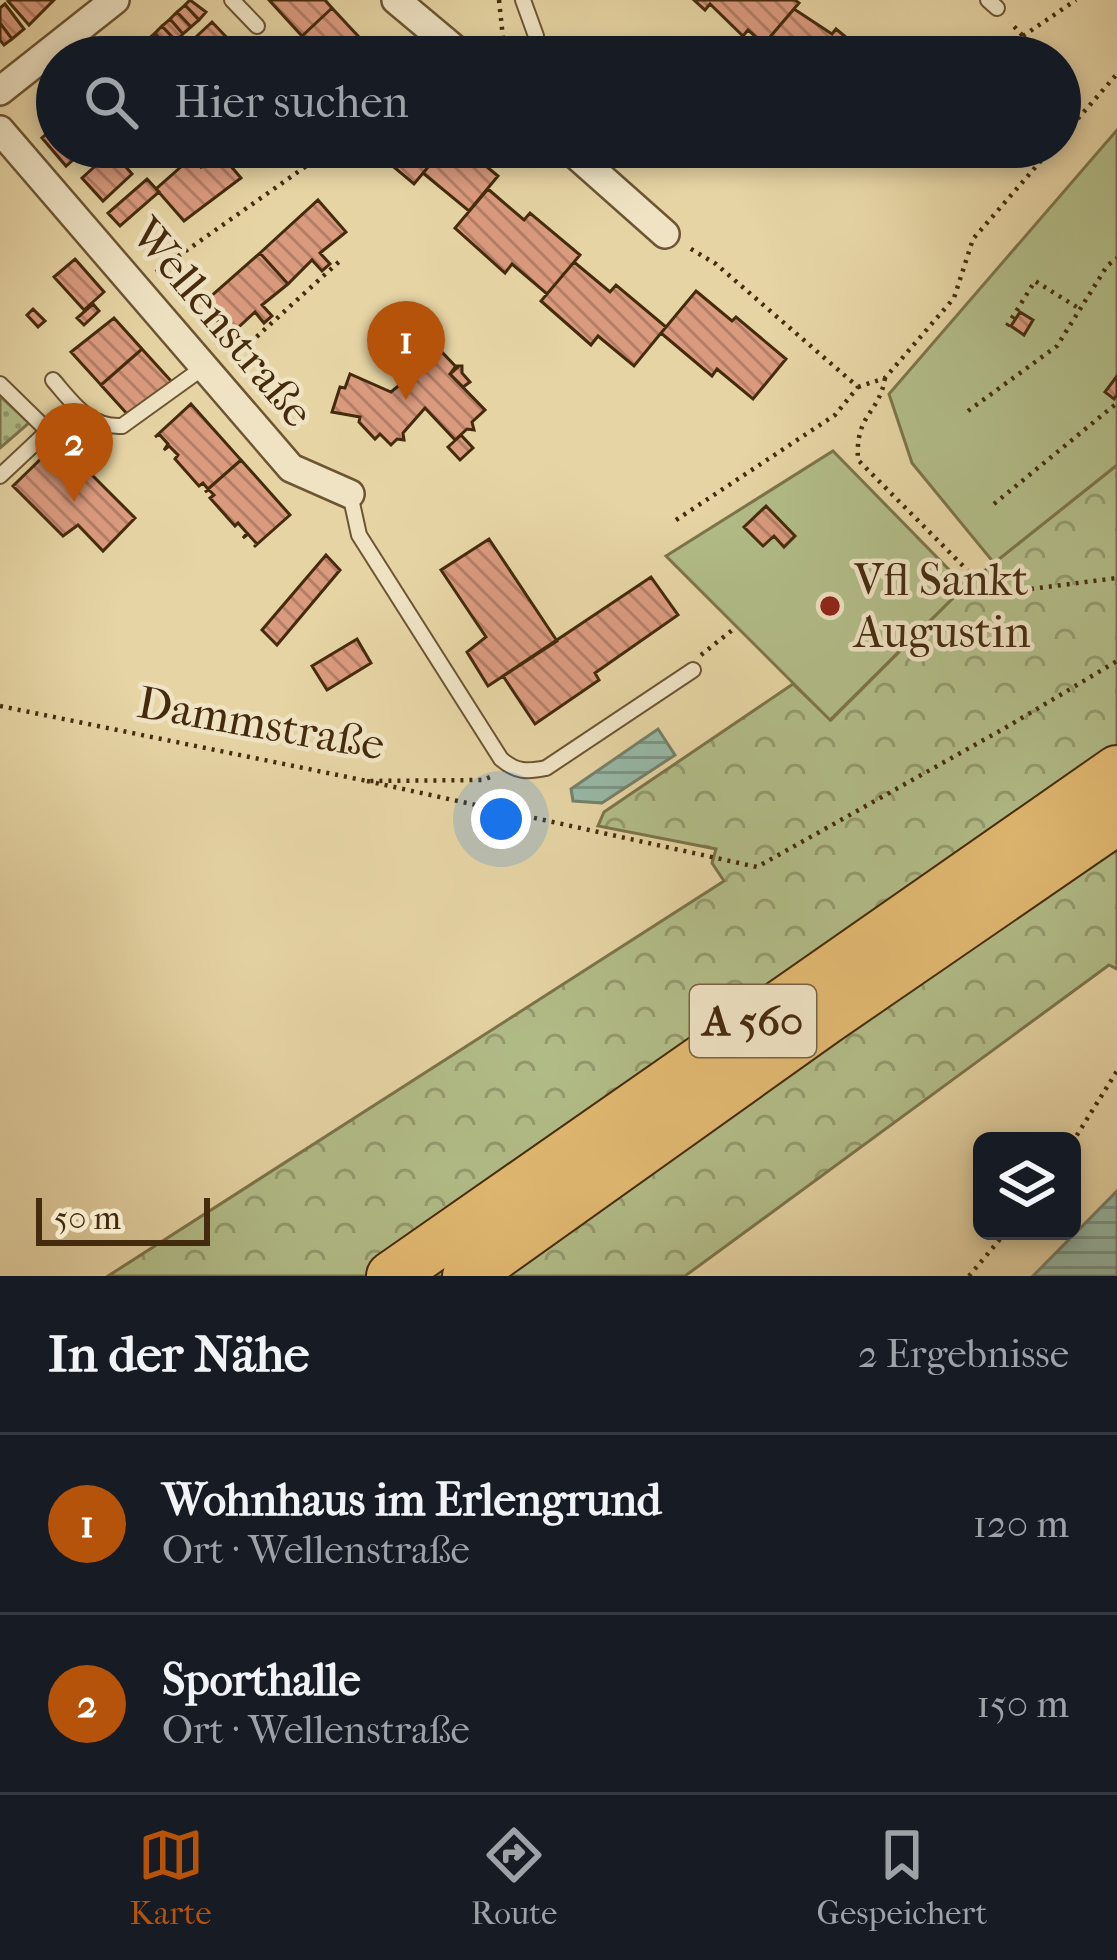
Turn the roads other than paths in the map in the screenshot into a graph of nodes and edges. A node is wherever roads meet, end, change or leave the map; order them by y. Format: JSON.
{"nodes":[{"id":1,"x":115,"y":0,"type":"edge"},
{"id":2,"x":232,"y":0,"type":"edge"},
{"id":3,"x":397,"y":0,"type":"edge"},
{"id":4,"x":523,"y":0,"type":"edge"},
{"id":5,"x":257,"y":26,"type":"dead end"},
{"id":6,"x":70,"y":36,"type":"edge"},
{"id":7,"x":439,"y":36,"type":"edge"},
{"id":8,"x":536,"y":36,"type":"dead end"},
{"id":9,"x":36,"y":63,"type":"edge"},
{"id":10,"x":0,"y":91,"type":"edge"},
{"id":11,"x":0,"y":130,"type":"edge"},
{"id":12,"x":591,"y":168,"type":"edge"},
{"id":13,"x":665,"y":234,"type":"road end"},
{"id":14,"x":208,"y":372,"type":"junction"},
{"id":15,"x":52,"y":380,"type":"dead end"},
{"id":16,"x":0,"y":384,"type":"edge"},
{"id":17,"x":0,"y":476,"type":"edge"},
{"id":18,"x":350,"y":494,"type":"joint"},
{"id":19,"x":693,"y":670,"type":"road end"},
{"id":20,"x":1117,"y":770,"type":"edge"},
{"id":21,"x":1117,"y":820,"type":"edge"},
{"id":22,"x":392,"y":1276,"type":"edge"},
{"id":23,"x":467,"y":1276,"type":"edge"}],
"edges":[{"from":1,"to":6,"type":"street"},
{"from":2,"to":5,"type":"lane"},
{"from":3,"to":7,"type":"street"},
{"from":4,"to":8,"type":"lane"},
{"from":9,"to":10,"type":"street"},
{"from":11,"to":14,"type":"street","name":"Wellenstraße"},
{"from":12,"to":13,"type":"street"},
{"from":14,"to":15,"type":"lane"},
{"from":14,"to":18,"type":"street","name":"Wellenstraße"},
{"from":16,"to":17,"type":"lane"},
{"from":18,"to":19,"type":"lane"},
{"from":20,"to":22,"type":"highway","number":"A 560"},
{"from":21,"to":23,"type":"highway","number":"A 560"}]}
